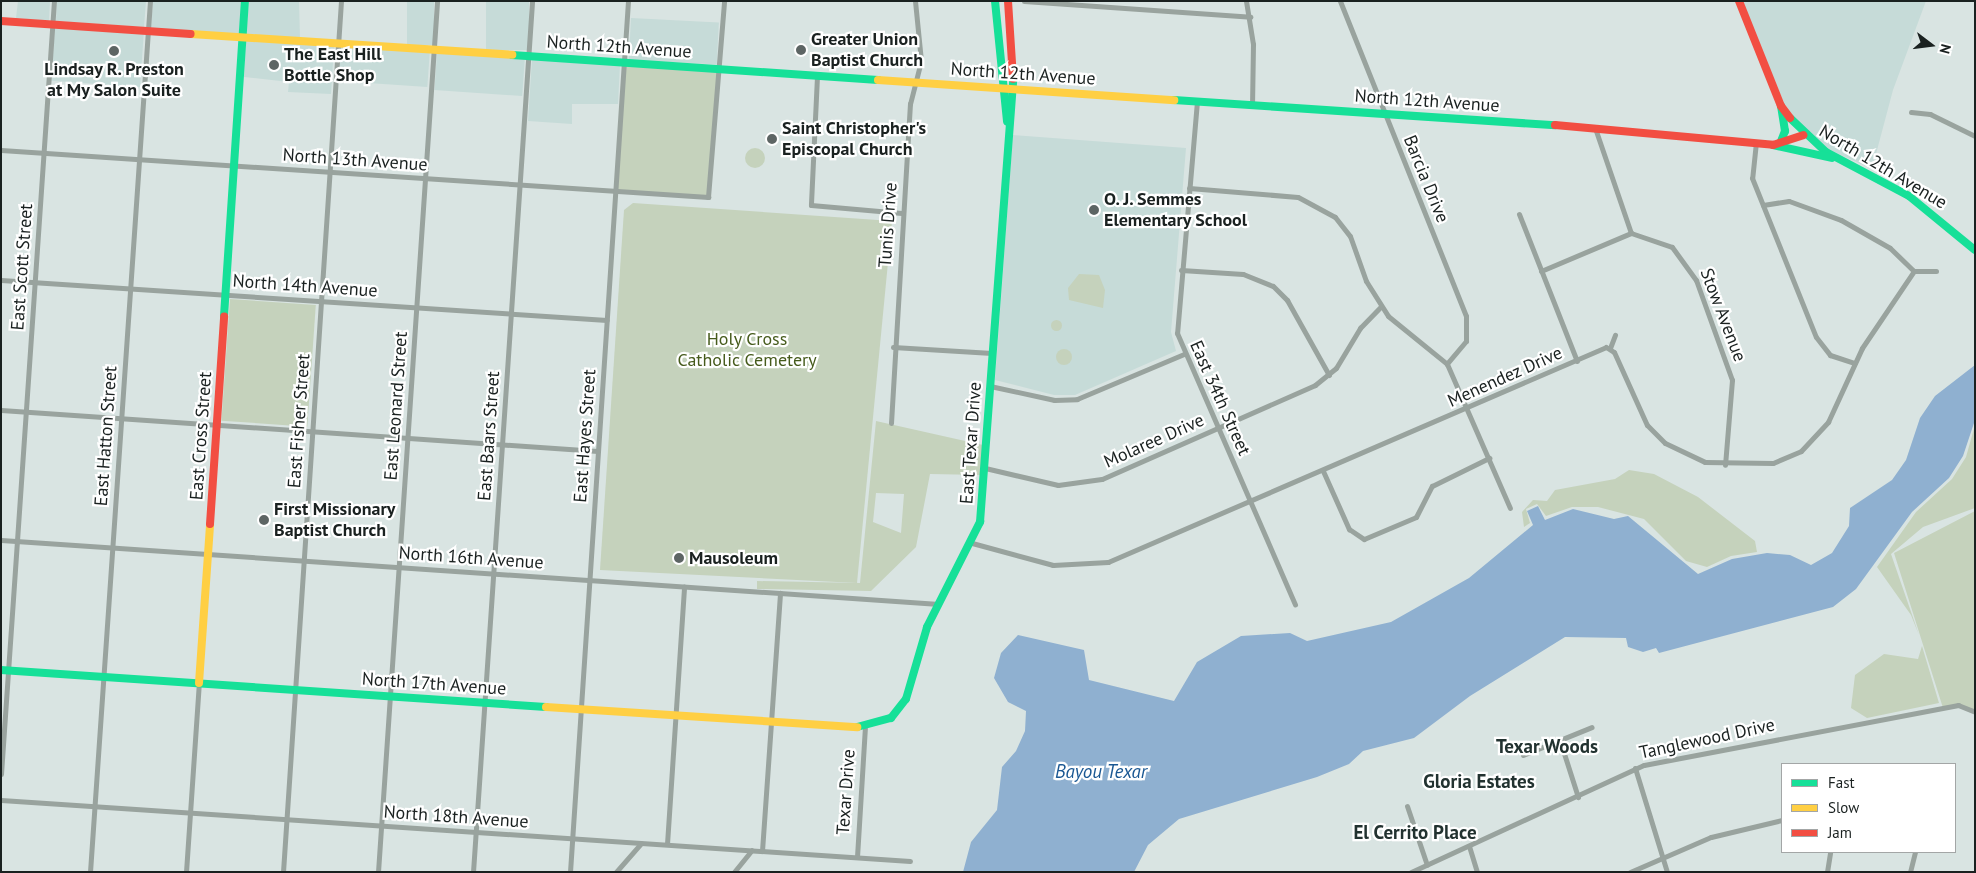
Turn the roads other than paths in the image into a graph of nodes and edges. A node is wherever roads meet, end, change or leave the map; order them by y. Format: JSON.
{"nodes":[{"id":1,"x":54,"y":1,"type":"edge"},
{"id":2,"x":150,"y":1,"type":"edge"},
{"id":3,"x":245,"y":1,"type":"edge"},
{"id":4,"x":341,"y":1,"type":"edge"},
{"id":5,"x":437,"y":1,"type":"edge"},
{"id":6,"x":532,"y":1,"type":"edge"},
{"id":7,"x":628,"y":1,"type":"edge"},
{"id":8,"x":724,"y":1,"type":"edge"},
{"id":9,"x":915,"y":1,"type":"edge"},
{"id":10,"x":997,"y":1,"type":"edge"},
{"id":11,"x":1008,"y":1,"type":"edge"},
{"id":12,"x":1024,"y":1,"type":"edge"},
{"id":13,"x":1246,"y":1,"type":"edge"},
{"id":14,"x":1340,"y":1,"type":"edge"},
{"id":15,"x":1739,"y":1,"type":"edge"},
{"id":16,"x":1250,"y":17,"type":"junction"},
{"id":17,"x":1,"y":20,"type":"edge"},
{"id":18,"x":52,"y":24,"type":"junction"},
{"id":19,"x":148,"y":30,"type":"junction"},
{"id":20,"x":243,"y":37,"type":"junction"},
{"id":21,"x":338,"y":43,"type":"junction"},
{"id":22,"x":434,"y":50,"type":"junction"},
{"id":23,"x":528,"y":56,"type":"junction"},
{"id":24,"x":624,"y":62,"type":"junction"},
{"id":25,"x":719,"y":69,"type":"junction"},
{"id":26,"x":817,"y":76,"type":"junction"},
{"id":27,"x":916,"y":82,"type":"junction"},
{"id":28,"x":1002,"y":88,"type":"junction"},
{"id":29,"x":1014,"y":89,"type":"junction"},
{"id":30,"x":1197,"y":101,"type":"junction"},
{"id":31,"x":1252,"y":105,"type":"junction"},
{"id":32,"x":1781,"y":106,"type":"junction"},
{"id":33,"x":1911,"y":112,"type":"dead end"},
{"id":34,"x":1385,"y":114,"type":"junction"},
{"id":35,"x":1007,"y":121,"type":"junction"},
{"id":36,"x":1594,"y":128,"type":"junction"},
{"id":37,"x":1803,"y":136,"type":"junction"},
{"id":38,"x":1975,"y":136,"type":"edge"},
{"id":39,"x":1756,"y":142,"type":"junction"},
{"id":40,"x":1777,"y":144,"type":"junction"},
{"id":41,"x":1,"y":150,"type":"edge"},
{"id":42,"x":43,"y":153,"type":"junction"},
{"id":43,"x":139,"y":159,"type":"junction"},
{"id":44,"x":1840,"y":160,"type":"junction"},
{"id":45,"x":234,"y":166,"type":"junction"},
{"id":46,"x":330,"y":172,"type":"junction"},
{"id":47,"x":425,"y":178,"type":"junction"},
{"id":48,"x":520,"y":184,"type":"junction"},
{"id":49,"x":1189,"y":188,"type":"junction"},
{"id":50,"x":615,"y":191,"type":"junction"},
{"id":51,"x":1763,"y":205,"type":"junction"},
{"id":52,"x":902,"y":213,"type":"junction"},
{"id":53,"x":1519,"y":214,"type":"dead end"},
{"id":54,"x":1631,"y":233,"type":"junction"},
{"id":55,"x":1974,"y":249,"type":"edge"},
{"id":56,"x":1181,"y":270,"type":"junction"},
{"id":57,"x":1541,"y":271,"type":"junction"},
{"id":58,"x":1914,"y":271,"type":"junction"},
{"id":59,"x":1936,"y":271,"type":"dead end"},
{"id":60,"x":1,"y":280,"type":"edge"},
{"id":61,"x":35,"y":282,"type":"junction"},
{"id":62,"x":130,"y":288,"type":"junction"},
{"id":63,"x":225,"y":295,"type":"junction"},
{"id":64,"x":320,"y":301,"type":"junction"},
{"id":65,"x":1380,"y":307,"type":"junction"},
{"id":66,"x":416,"y":308,"type":"junction"},
{"id":67,"x":512,"y":314,"type":"junction"},
{"id":68,"x":607,"y":320,"type":"junction"},
{"id":69,"x":1615,"y":335,"type":"dead end"},
{"id":70,"x":893,"y":347,"type":"junction"},
{"id":71,"x":1610,"y":348,"type":"junction"},
{"id":72,"x":992,"y":353,"type":"junction"},
{"id":73,"x":1184,"y":354,"type":"junction"},
{"id":74,"x":1577,"y":361,"type":"junction"},
{"id":75,"x":1855,"y":363,"type":"junction"},
{"id":76,"x":1447,"y":364,"type":"junction"},
{"id":77,"x":1329,"y":375,"type":"junction"},
{"id":78,"x":990,"y":386,"type":"junction"},
{"id":79,"x":1468,"y":408,"type":"junction"},
{"id":80,"x":1,"y":410,"type":"edge"},
{"id":81,"x":26,"y":412,"type":"junction"},
{"id":82,"x":121,"y":418,"type":"junction"},
{"id":83,"x":891,"y":423,"type":"dead end"},
{"id":84,"x":216,"y":425,"type":"junction"},
{"id":85,"x":1218,"y":428,"type":"junction"},
{"id":86,"x":312,"y":431,"type":"junction"},
{"id":87,"x":407,"y":438,"type":"junction"},
{"id":88,"x":502,"y":444,"type":"junction"},
{"id":89,"x":598,"y":451,"type":"junction"},
{"id":90,"x":1489,"y":458,"type":"junction"},
{"id":91,"x":1725,"y":465,"type":"junction"},
{"id":92,"x":985,"y":468,"type":"junction"},
{"id":93,"x":1323,"y":471,"type":"junction"},
{"id":94,"x":1250,"y":502,"type":"junction"},
{"id":95,"x":1510,"y":508,"type":"dead end"},
{"id":96,"x":1,"y":540,"type":"edge"},
{"id":97,"x":17,"y":541,"type":"junction"},
{"id":98,"x":972,"y":543,"type":"junction"},
{"id":99,"x":112,"y":548,"type":"junction"},
{"id":100,"x":208,"y":554,"type":"junction"},
{"id":101,"x":304,"y":561,"type":"junction"},
{"id":102,"x":399,"y":567,"type":"junction"},
{"id":103,"x":494,"y":574,"type":"junction"},
{"id":104,"x":589,"y":580,"type":"junction"},
{"id":105,"x":684,"y":587,"type":"junction"},
{"id":106,"x":780,"y":593,"type":"junction"},
{"id":107,"x":939,"y":604,"type":"junction"},
{"id":108,"x":1295,"y":604,"type":"dead end"},
{"id":109,"x":5,"y":670,"type":"edge"},
{"id":110,"x":103,"y":677,"type":"junction"},
{"id":111,"x":199,"y":683,"type":"junction"},
{"id":112,"x":295,"y":690,"type":"junction"},
{"id":113,"x":390,"y":696,"type":"junction"},
{"id":114,"x":485,"y":703,"type":"junction"},
{"id":115,"x":581,"y":709,"type":"junction"},
{"id":116,"x":1975,"y":712,"type":"edge"},
{"id":117,"x":676,"y":716,"type":"junction"},
{"id":118,"x":771,"y":722,"type":"junction"},
{"id":119,"x":1592,"y":727,"type":"dead end"},
{"id":120,"x":865,"y":728,"type":"junction"},
{"id":121,"x":1560,"y":741,"type":"junction"},
{"id":122,"x":1523,"y":755,"type":"dead end"},
{"id":123,"x":1635,"y":768,"type":"junction"},
{"id":124,"x":1,"y":774,"type":"edge"},
{"id":125,"x":1578,"y":797,"type":"junction"},
{"id":126,"x":1,"y":800,"type":"edge"},
{"id":127,"x":94,"y":806,"type":"junction"},
{"id":128,"x":1407,"y":806,"type":"dead end"},
{"id":129,"x":190,"y":813,"type":"junction"},
{"id":130,"x":287,"y":819,"type":"junction"},
{"id":131,"x":1781,"y":820,"type":"edge"},
{"id":132,"x":381,"y":826,"type":"junction"},
{"id":133,"x":476,"y":832,"type":"junction"},
{"id":134,"x":572,"y":838,"type":"junction"},
{"id":135,"x":641,"y":843,"type":"junction"},
{"id":136,"x":667,"y":844,"type":"junction"},
{"id":137,"x":1469,"y":846,"type":"junction"},
{"id":138,"x":752,"y":850,"type":"junction"},
{"id":139,"x":762,"y":851,"type":"junction"},
{"id":140,"x":1830,"y":853,"type":"edge"},
{"id":141,"x":1915,"y":853,"type":"edge"},
{"id":142,"x":857,"y":857,"type":"junction"},
{"id":143,"x":1663,"y":858,"type":"junction"},
{"id":144,"x":910,"y":861,"type":"dead end"},
{"id":145,"x":1427,"y":865,"type":"junction"},
{"id":146,"x":90,"y":872,"type":"edge"},
{"id":147,"x":186,"y":872,"type":"edge"},
{"id":148,"x":283,"y":872,"type":"edge"},
{"id":149,"x":378,"y":872,"type":"edge"},
{"id":150,"x":473,"y":872,"type":"edge"},
{"id":151,"x":570,"y":872,"type":"edge"},
{"id":152,"x":616,"y":872,"type":"edge"},
{"id":153,"x":734,"y":872,"type":"edge"},
{"id":154,"x":1411,"y":872,"type":"edge"},
{"id":155,"x":1477,"y":872,"type":"edge"},
{"id":156,"x":1630,"y":872,"type":"edge"},
{"id":157,"x":1667,"y":872,"type":"edge"},
{"id":158,"x":1827,"y":872,"type":"edge"},
{"id":159,"x":1910,"y":872,"type":"edge"}],
"edges":[{"from":1,"to":18,"type":"street","name":"East Scott Street"},
{"from":2,"to":19,"type":"street","name":"East Hatton Street"},
{"from":3,"to":20,"type":"street","name":"East Cross Street"},
{"from":4,"to":21,"type":"street","name":"East Fisher Street"},
{"from":5,"to":22,"type":"street","name":"East Leonard Street"},
{"from":6,"to":23,"type":"street","name":"East Baars Street"},
{"from":7,"to":24,"type":"street","name":"East Hayes Street"},
{"from":8,"to":25,"type":"street"},
{"from":9,"to":27,"type":"street","name":"Tunis Drive"},
{"from":10,"to":28,"type":"street"},
{"from":11,"to":29,"type":"street"},
{"from":12,"to":16,"type":"street"},
{"from":13,"to":16,"type":"street"},
{"from":14,"to":34,"type":"street","name":"Barcia Drive"},
{"from":15,"to":32,"type":"street"},
{"from":16,"to":31,"type":"street"},
{"from":17,"to":18,"type":"street","name":"North 12th Avenue"},
{"from":18,"to":19,"type":"street","name":"North 12th Avenue"},
{"from":18,"to":42,"type":"street","name":"East Scott Street"},
{"from":19,"to":20,"type":"street","name":"North 12th Avenue"},
{"from":19,"to":43,"type":"street","name":"East Hatton Street"},
{"from":20,"to":21,"type":"street","name":"North 12th Avenue"},
{"from":20,"to":45,"type":"street","name":"East Cross Street"},
{"from":21,"to":22,"type":"street","name":"North 12th Avenue"},
{"from":21,"to":46,"type":"street","name":"East Fisher Street"},
{"from":22,"to":23,"type":"street","name":"North 12th Avenue"},
{"from":22,"to":47,"type":"street","name":"East Leonard Street"},
{"from":23,"to":24,"type":"street","name":"North 12th Avenue"},
{"from":23,"to":48,"type":"street","name":"East Baars Street"},
{"from":24,"to":25,"type":"street","name":"North 12th Avenue"},
{"from":24,"to":50,"type":"street","name":"East Hayes Street"},
{"from":25,"to":26,"type":"street","name":"North 12th Avenue"},
{"from":25,"to":50,"type":"street","name":"North 13th Avenue"},
{"from":26,"to":27,"type":"street","name":"North 12th Avenue"},
{"from":26,"to":52,"type":"street"},
{"from":27,"to":28,"type":"street","name":"North 12th Avenue"},
{"from":27,"to":52,"type":"street","name":"Tunis Drive"},
{"from":28,"to":29,"type":"street","name":"North 12th Avenue"},
{"from":28,"to":35,"type":"street"},
{"from":29,"to":30,"type":"street","name":"North 12th Avenue"},
{"from":29,"to":35,"type":"street"},
{"from":30,"to":31,"type":"street","name":"North 12th Avenue"},
{"from":30,"to":49,"type":"street","name":"East 34th Street"},
{"from":31,"to":34,"type":"street","name":"North 12th Avenue"},
{"from":32,"to":37,"type":"street"},
{"from":32,"to":40,"type":"street"},
{"from":33,"to":38,"type":"street"},
{"from":34,"to":36,"type":"street","name":"North 12th Avenue"},
{"from":34,"to":76,"type":"street","name":"Barcia Drive"},
{"from":35,"to":72,"type":"street","name":"East Texar Drive"},
{"from":36,"to":39,"type":"street","name":"North 12th Avenue"},
{"from":36,"to":54,"type":"street"},
{"from":37,"to":40,"type":"street","name":"North 12th Avenue"},
{"from":37,"to":44,"type":"street","name":"North 12th Avenue"},
{"from":39,"to":40,"type":"street","name":"North 12th Avenue"},
{"from":39,"to":51,"type":"street"},
{"from":40,"to":44,"type":"street"},
{"from":41,"to":42,"type":"street","name":"North 13th Avenue"},
{"from":42,"to":43,"type":"street","name":"North 13th Avenue"},
{"from":42,"to":61,"type":"street","name":"East Scott Street"},
{"from":43,"to":45,"type":"street","name":"North 13th Avenue"},
{"from":43,"to":62,"type":"street","name":"East Hatton Street"},
{"from":44,"to":55,"type":"street","name":"North 12th Avenue"},
{"from":45,"to":46,"type":"street","name":"North 13th Avenue"},
{"from":45,"to":63,"type":"street","name":"East Cross Street"},
{"from":46,"to":47,"type":"street","name":"North 13th Avenue"},
{"from":46,"to":64,"type":"street","name":"East Fisher Street"},
{"from":47,"to":48,"type":"street","name":"North 13th Avenue"},
{"from":47,"to":66,"type":"street","name":"East Leonard Street"},
{"from":48,"to":50,"type":"street","name":"North 13th Avenue"},
{"from":48,"to":67,"type":"street","name":"East Baars Street"},
{"from":49,"to":56,"type":"street","name":"East 34th Street"},
{"from":49,"to":65,"type":"street"},
{"from":50,"to":68,"type":"street","name":"East Hayes Street"},
{"from":51,"to":58,"type":"street"},
{"from":51,"to":75,"type":"street"},
{"from":52,"to":70,"type":"street","name":"Tunis Drive"},
{"from":53,"to":57,"type":"street"},
{"from":54,"to":57,"type":"street"},
{"from":54,"to":91,"type":"street","name":"Stow Avenue"},
{"from":56,"to":73,"type":"street","name":"East 34th Street"},
{"from":56,"to":77,"type":"street"},
{"from":57,"to":74,"type":"street"},
{"from":58,"to":59,"type":"street"},
{"from":58,"to":75,"type":"street"},
{"from":60,"to":61,"type":"street","name":"North 14th Avenue"},
{"from":61,"to":62,"type":"street","name":"North 14th Avenue"},
{"from":61,"to":81,"type":"street","name":"East Scott Street"},
{"from":62,"to":63,"type":"street","name":"North 14th Avenue"},
{"from":62,"to":82,"type":"street","name":"East Hatton Street"},
{"from":63,"to":64,"type":"street","name":"North 14th Avenue"},
{"from":63,"to":84,"type":"street","name":"East Cross Street"},
{"from":64,"to":66,"type":"street","name":"North 14th Avenue"},
{"from":64,"to":86,"type":"street","name":"East Fisher Street"},
{"from":65,"to":76,"type":"street"},
{"from":65,"to":77,"type":"street"},
{"from":66,"to":67,"type":"street","name":"North 14th Avenue"},
{"from":66,"to":87,"type":"street","name":"East Leonard Street"},
{"from":67,"to":68,"type":"street","name":"North 14th Avenue"},
{"from":67,"to":88,"type":"street","name":"East Baars Street"},
{"from":68,"to":89,"type":"street","name":"East Hayes Street"},
{"from":69,"to":71,"type":"street"},
{"from":70,"to":72,"type":"street"},
{"from":70,"to":83,"type":"street","name":"Tunis Drive"},
{"from":71,"to":74,"type":"street","name":"Menendez Drive"},
{"from":71,"to":91,"type":"street"},
{"from":72,"to":78,"type":"street","name":"East Texar Drive"},
{"from":73,"to":78,"type":"street"},
{"from":73,"to":85,"type":"street","name":"East 34th Street"},
{"from":74,"to":79,"type":"street","name":"Menendez Drive"},
{"from":75,"to":91,"type":"street"},
{"from":76,"to":79,"type":"street"},
{"from":77,"to":85,"type":"street","name":"Molaree Drive"},
{"from":78,"to":92,"type":"street","name":"East Texar Drive"},
{"from":79,"to":90,"type":"street"},
{"from":79,"to":93,"type":"street","name":"Menendez Drive"},
{"from":80,"to":81,"type":"street"},
{"from":81,"to":82,"type":"street"},
{"from":81,"to":97,"type":"street","name":"East Scott Street"},
{"from":82,"to":84,"type":"street"},
{"from":82,"to":99,"type":"street","name":"East Hatton Street"},
{"from":84,"to":86,"type":"street"},
{"from":84,"to":100,"type":"street","name":"East Cross Street"},
{"from":85,"to":92,"type":"street","name":"Molaree Drive"},
{"from":85,"to":94,"type":"street","name":"East 34th Street"},
{"from":86,"to":87,"type":"street"},
{"from":86,"to":101,"type":"street","name":"East Fisher Street"},
{"from":87,"to":88,"type":"street"},
{"from":87,"to":102,"type":"street","name":"East Leonard Street"},
{"from":88,"to":89,"type":"street"},
{"from":88,"to":103,"type":"street","name":"East Baars Street"},
{"from":89,"to":104,"type":"street","name":"East Hayes Street"},
{"from":90,"to":93,"type":"street"},
{"from":90,"to":95,"type":"street"},
{"from":92,"to":98,"type":"street","name":"East Texar Drive"},
{"from":93,"to":94,"type":"street","name":"Menendez Drive"},
{"from":94,"to":98,"type":"street","name":"Menendez Drive"},
{"from":94,"to":108,"type":"street","name":"East 34th Street"},
{"from":96,"to":97,"type":"street","name":"North 16th Avenue"},
{"from":97,"to":99,"type":"street","name":"North 16th Avenue"},
{"from":97,"to":109,"type":"street","name":"East Scott Street"},
{"from":98,"to":107,"type":"street","name":"East Texar Drive"},
{"from":99,"to":100,"type":"street","name":"North 16th Avenue"},
{"from":99,"to":110,"type":"street","name":"East Hatton Street"},
{"from":100,"to":101,"type":"street","name":"North 16th Avenue"},
{"from":100,"to":111,"type":"street","name":"East Cross Street"},
{"from":101,"to":102,"type":"street","name":"North 16th Avenue"},
{"from":101,"to":112,"type":"street","name":"East Fisher Street"},
{"from":102,"to":103,"type":"street","name":"North 16th Avenue"},
{"from":102,"to":113,"type":"street","name":"East Leonard Street"},
{"from":103,"to":104,"type":"street","name":"North 16th Avenue"},
{"from":103,"to":114,"type":"street","name":"East Baars Street"},
{"from":104,"to":105,"type":"street","name":"North 16th Avenue"},
{"from":104,"to":115,"type":"street","name":"East Hayes Street"},
{"from":105,"to":106,"type":"street","name":"North 16th Avenue"},
{"from":105,"to":117,"type":"street"},
{"from":106,"to":107,"type":"street","name":"North 16th Avenue"},
{"from":106,"to":118,"type":"street"},
{"from":107,"to":120,"type":"street","name":"East Texar Drive"},
{"from":109,"to":110,"type":"street","name":"North 17th Avenue"},
{"from":109,"to":124,"type":"street","name":"East Scott Street"},
{"from":110,"to":111,"type":"street","name":"North 17th Avenue"},
{"from":110,"to":127,"type":"street","name":"East Hatton Street"},
{"from":111,"to":112,"type":"street","name":"North 17th Avenue"},
{"from":111,"to":129,"type":"street","name":"East Cross Street"},
{"from":112,"to":113,"type":"street","name":"North 17th Avenue"},
{"from":112,"to":130,"type":"street","name":"East Fisher Street"},
{"from":113,"to":114,"type":"street","name":"North 17th Avenue"},
{"from":113,"to":132,"type":"street","name":"East Leonard Street"},
{"from":114,"to":115,"type":"street","name":"North 17th Avenue"},
{"from":114,"to":133,"type":"street","name":"East Baars Street"},
{"from":115,"to":117,"type":"street","name":"North 17th Avenue"},
{"from":115,"to":134,"type":"street","name":"East Hayes Street"},
{"from":116,"to":123,"type":"street","name":"Tanglewood Drive"},
{"from":117,"to":118,"type":"street","name":"North 17th Avenue"},
{"from":117,"to":136,"type":"street"},
{"from":118,"to":120,"type":"street","name":"North 17th Avenue"},
{"from":118,"to":139,"type":"street"},
{"from":119,"to":121,"type":"street"},
{"from":120,"to":142,"type":"street","name":"Texar Drive"},
{"from":121,"to":122,"type":"street"},
{"from":121,"to":125,"type":"street"},
{"from":123,"to":125,"type":"street","name":"Tanglewood Drive"},
{"from":123,"to":143,"type":"street"},
{"from":125,"to":137,"type":"street","name":"Tanglewood Drive"},
{"from":126,"to":127,"type":"street","name":"North 18th Avenue"},
{"from":127,"to":129,"type":"street","name":"North 18th Avenue"},
{"from":127,"to":146,"type":"street","name":"East Hatton Street"},
{"from":128,"to":145,"type":"street"},
{"from":129,"to":130,"type":"street","name":"North 18th Avenue"},
{"from":129,"to":147,"type":"street","name":"East Cross Street"},
{"from":130,"to":132,"type":"street","name":"North 18th Avenue"},
{"from":130,"to":148,"type":"street","name":"East Fisher Street"},
{"from":131,"to":143,"type":"street"},
{"from":132,"to":133,"type":"street","name":"North 18th Avenue"},
{"from":132,"to":149,"type":"street","name":"East Leonard Street"},
{"from":133,"to":134,"type":"street","name":"North 18th Avenue"},
{"from":133,"to":150,"type":"street","name":"East Baars Street"},
{"from":134,"to":135,"type":"street","name":"North 18th Avenue"},
{"from":134,"to":151,"type":"street","name":"East Hayes Street"},
{"from":135,"to":136,"type":"street","name":"North 18th Avenue"},
{"from":135,"to":152,"type":"street"},
{"from":136,"to":138,"type":"street","name":"North 18th Avenue"},
{"from":137,"to":145,"type":"street","name":"Tanglewood Drive"},
{"from":137,"to":155,"type":"street"},
{"from":138,"to":139,"type":"street","name":"North 18th Avenue"},
{"from":138,"to":153,"type":"street"},
{"from":139,"to":142,"type":"street","name":"North 18th Avenue"},
{"from":140,"to":158,"type":"street"},
{"from":141,"to":159,"type":"street"},
{"from":142,"to":144,"type":"street","name":"North 18th Avenue"},
{"from":143,"to":156,"type":"street"},
{"from":143,"to":157,"type":"street"},
{"from":145,"to":154,"type":"street","name":"Tanglewood Drive"}]}
